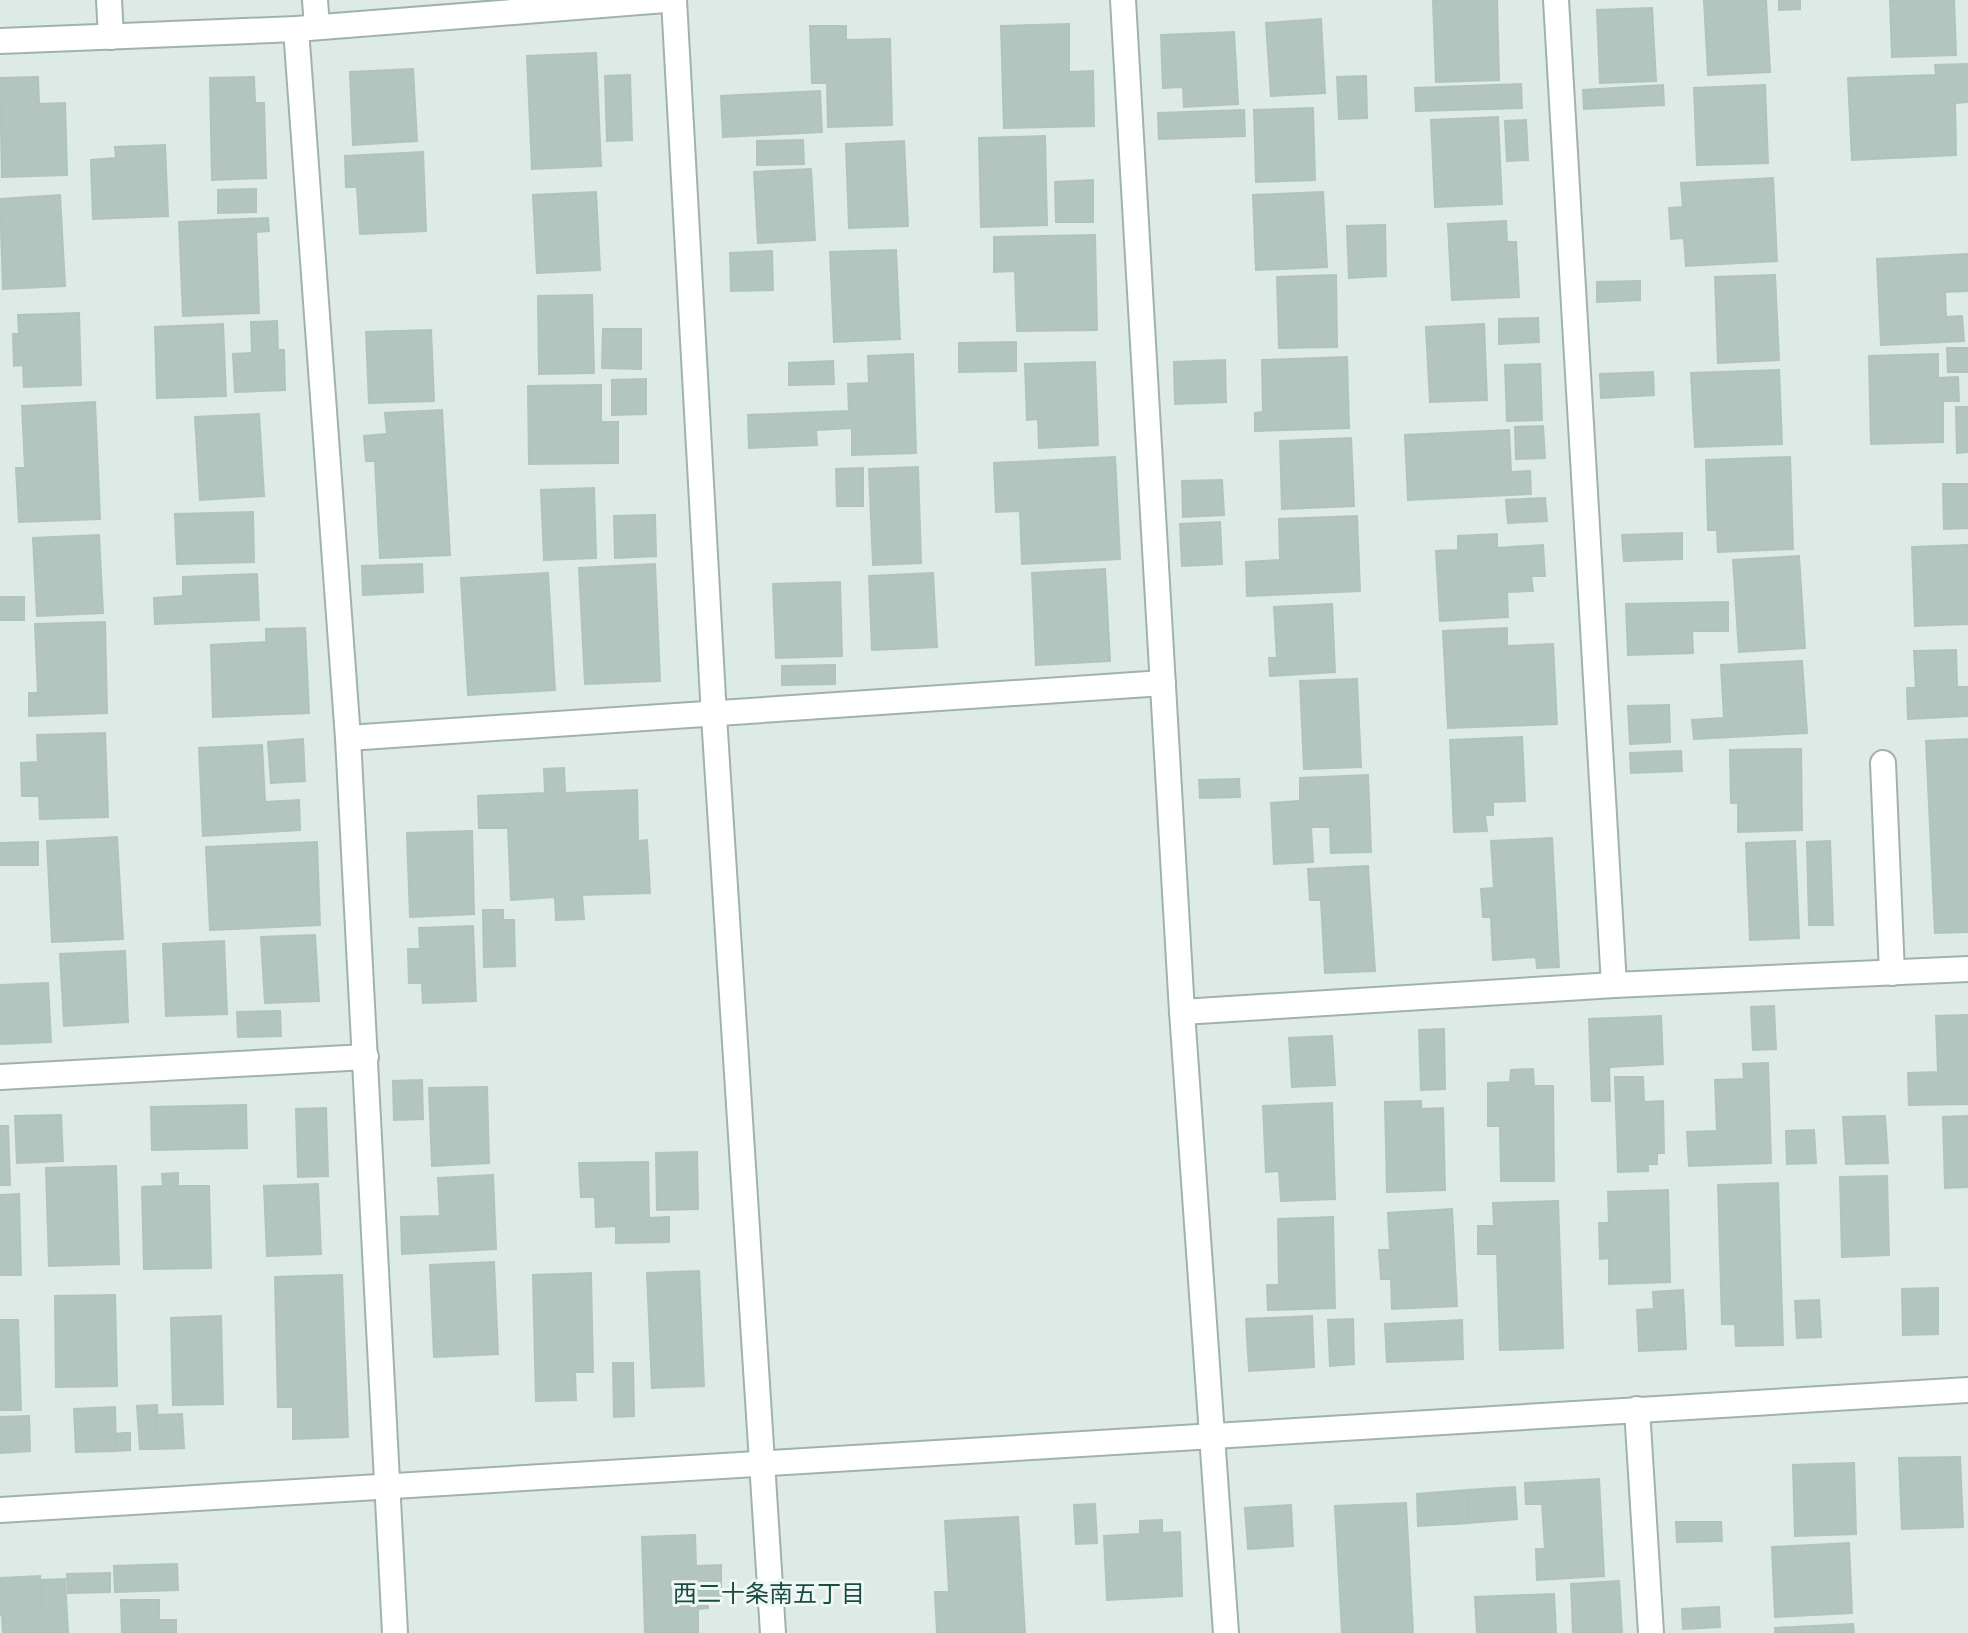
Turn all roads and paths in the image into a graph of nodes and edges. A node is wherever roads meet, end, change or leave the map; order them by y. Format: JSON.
{"nodes":[{"id":1,"x":109,"y":0,"type":"edge"},
{"id":2,"x":315,"y":0,"type":"edge"},
{"id":3,"x":665,"y":0,"type":"edge"},
{"id":4,"x":674,"y":0,"type":"edge"},
{"id":5,"x":1123,"y":0,"type":"edge"},
{"id":6,"x":1556,"y":0,"type":"edge"},
{"id":7,"x":306,"y":28,"type":"junction"},
{"id":8,"x":111,"y":37,"type":"junction"},
{"id":9,"x":0,"y":41,"type":"edge"},
{"id":10,"x":1163,"y":683,"type":"junction"},
{"id":11,"x":714,"y":716,"type":"junction"},
{"id":12,"x":348,"y":738,"type":"junction"},
{"id":13,"x":1883,"y":763,"type":"dead end"},
{"id":14,"x":1968,"y":969,"type":"edge"},
{"id":15,"x":1892,"y":973,"type":"junction"},
{"id":16,"x":1614,"y":985,"type":"junction"},
{"id":17,"x":1182,"y":1012,"type":"junction"},
{"id":18,"x":366,"y":1057,"type":"junction"},
{"id":19,"x":0,"y":1077,"type":"edge"},
{"id":20,"x":1968,"y":1390,"type":"edge"},
{"id":21,"x":1637,"y":1409,"type":"junction"},
{"id":22,"x":1213,"y":1437,"type":"junction"},
{"id":23,"x":763,"y":1465,"type":"junction"},
{"id":24,"x":386,"y":1488,"type":"junction"},
{"id":25,"x":0,"y":1510,"type":"edge"},
{"id":26,"x":395,"y":1633,"type":"edge"},
{"id":27,"x":773,"y":1633,"type":"edge"},
{"id":28,"x":1226,"y":1633,"type":"edge"},
{"id":29,"x":1651,"y":1633,"type":"edge"}],
"edges":[{"from":1,"to":8,"type":"street"},
{"from":2,"to":7,"type":"street"},
{"from":3,"to":7,"type":"street"},
{"from":4,"to":11,"type":"street"},
{"from":5,"to":10,"type":"street"},
{"from":6,"to":16,"type":"street"},
{"from":7,"to":8,"type":"street"},
{"from":7,"to":12,"type":"street"},
{"from":8,"to":9,"type":"street"},
{"from":10,"to":11,"type":"street"},
{"from":10,"to":17,"type":"street"},
{"from":11,"to":12,"type":"street"},
{"from":11,"to":23,"type":"street"},
{"from":12,"to":18,"type":"street"},
{"from":13,"to":15,"type":"street"},
{"from":14,"to":15,"type":"street"},
{"from":15,"to":16,"type":"street"},
{"from":16,"to":17,"type":"street"},
{"from":17,"to":22,"type":"street"},
{"from":18,"to":19,"type":"street"},
{"from":18,"to":24,"type":"street"},
{"from":20,"to":21,"type":"street"},
{"from":21,"to":22,"type":"street"},
{"from":21,"to":29,"type":"street"},
{"from":22,"to":23,"type":"street"},
{"from":22,"to":28,"type":"street"},
{"from":23,"to":24,"type":"street"},
{"from":23,"to":27,"type":"street"},
{"from":24,"to":25,"type":"street"},
{"from":24,"to":26,"type":"street"}]}
